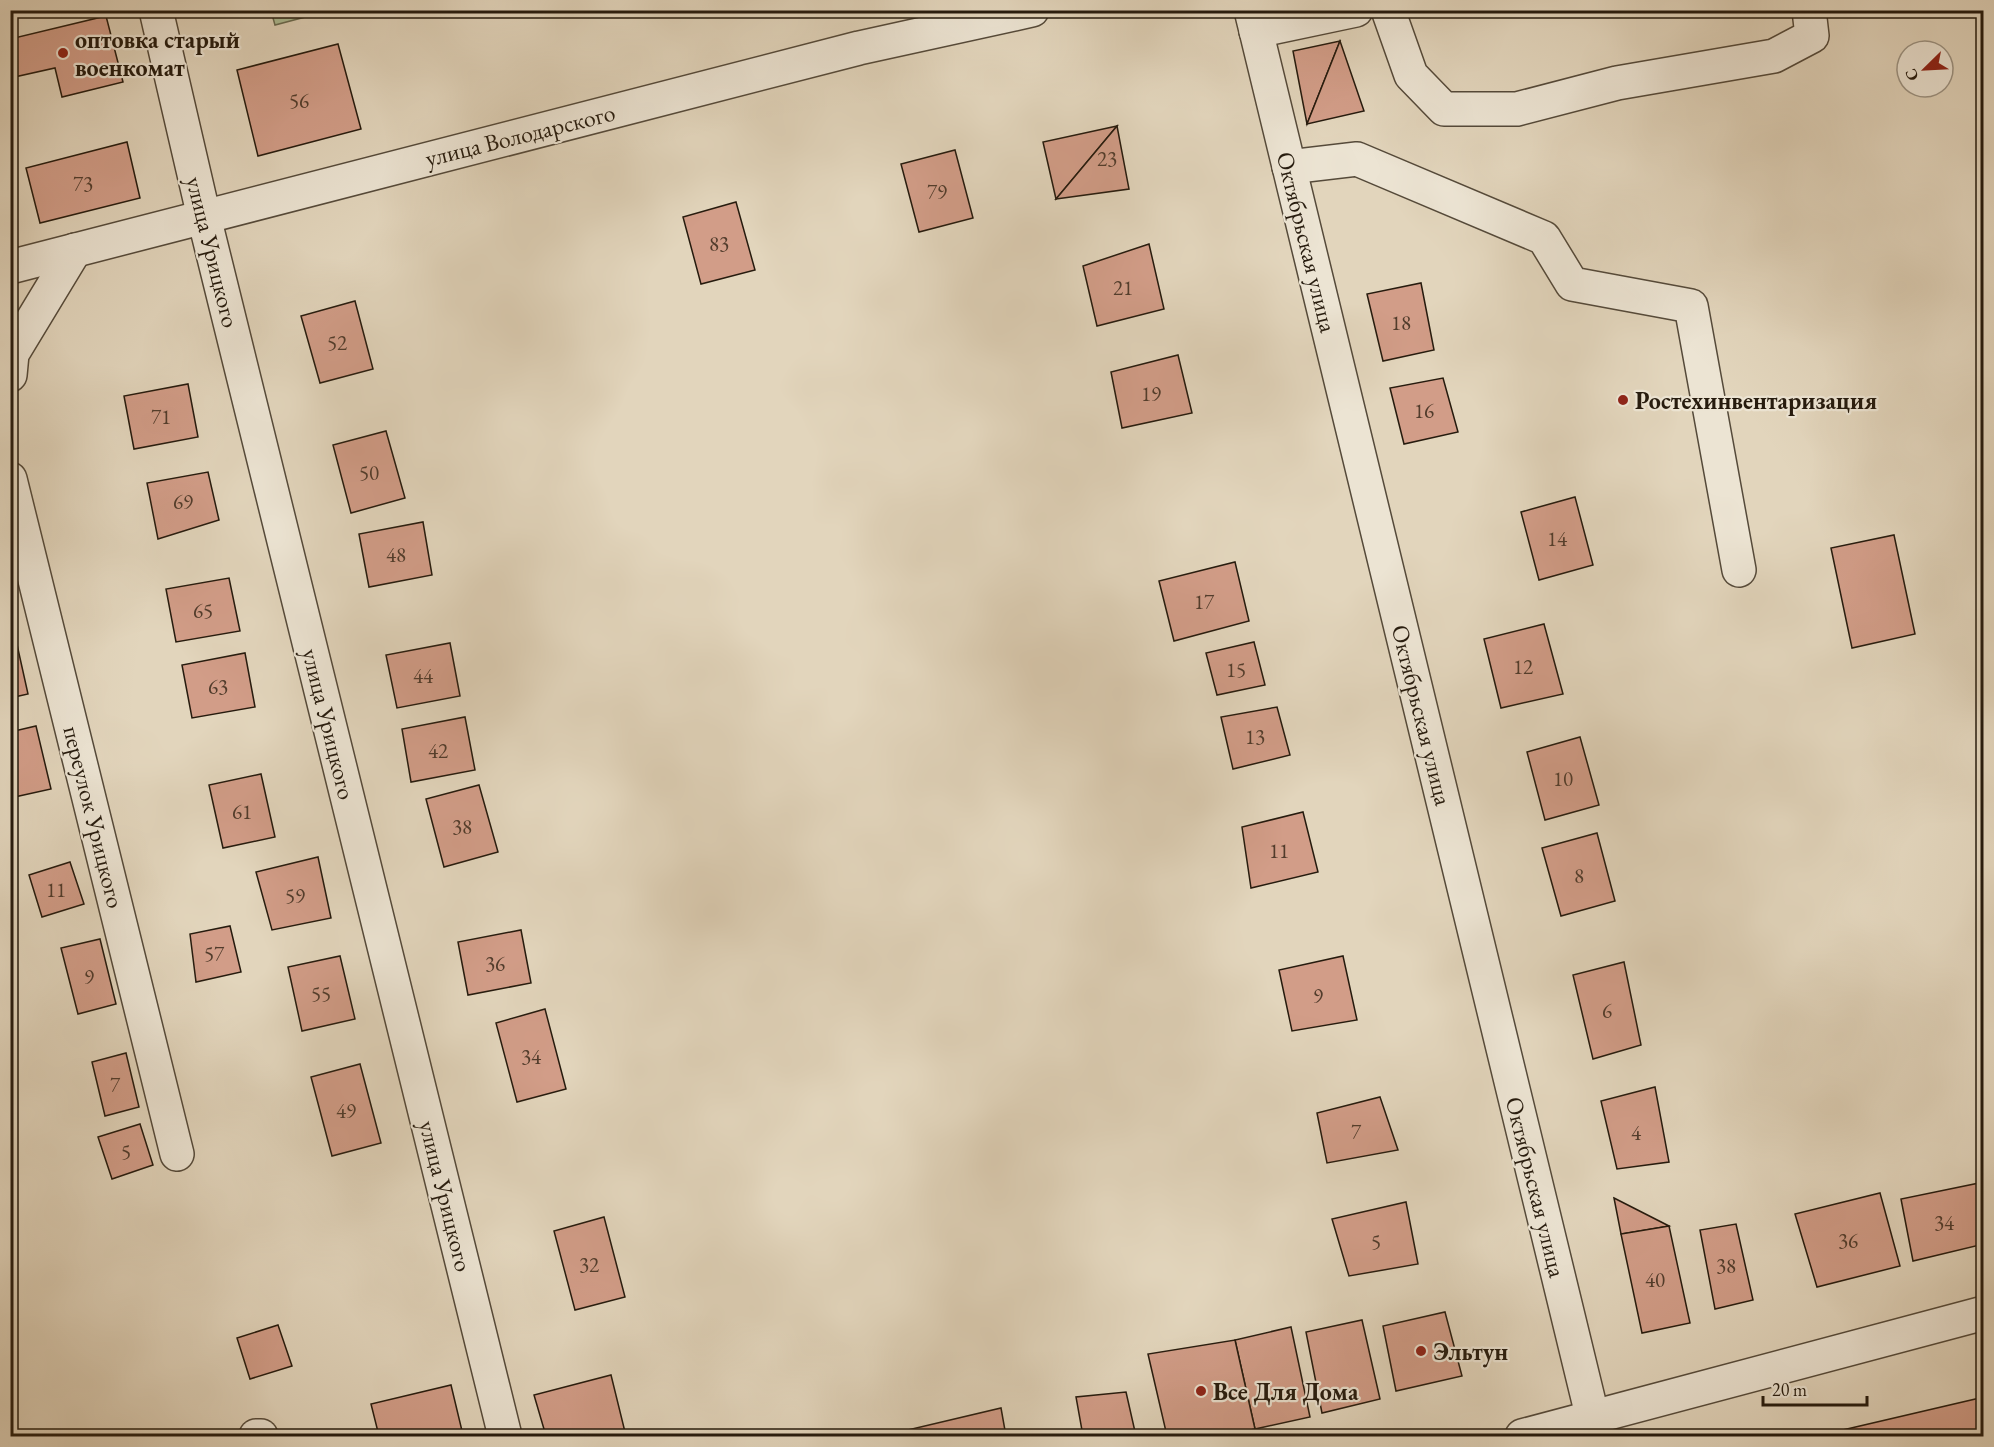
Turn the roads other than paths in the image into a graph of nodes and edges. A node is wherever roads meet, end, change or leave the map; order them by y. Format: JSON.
{"nodes":[{"id":1,"x":156,"y":10,"type":"edge"},
{"id":2,"x":1032,"y":10,"type":"edge"},
{"id":3,"x":1356,"y":10,"type":"edge"},
{"id":4,"x":1388,"y":10,"type":"edge"},
{"id":5,"x":1809,"y":10,"type":"edge"},
{"id":6,"x":1254,"y":21,"type":"edge"},
{"id":7,"x":1289,"y":167,"type":"junction"},
{"id":8,"x":204,"y":217,"type":"junction"},
{"id":9,"x":75,"y":250,"type":"junction"},
{"id":10,"x":10,"y":267,"type":"edge"},
{"id":11,"x":10,"y":375,"type":"edge"},
{"id":12,"x":10,"y":479,"type":"edge"},
{"id":13,"x":1739,"y":570,"type":"dead end"},
{"id":14,"x":177,"y":1154,"type":"dead end"},
{"id":15,"x":1983,"y":1313,"type":"edge"},
{"id":16,"x":1593,"y":1419,"type":"junction"},
{"id":17,"x":256,"y":1437,"type":"edge"},
{"id":18,"x":261,"y":1437,"type":"edge"},
{"id":19,"x":505,"y":1437,"type":"edge"},
{"id":20,"x":1521,"y":1437,"type":"edge"}],
"edges":[{"from":1,"to":8,"type":"street","name":"улица Урицкого"},
{"from":2,"to":8,"type":"street","name":"улица Володарского"},
{"from":3,"to":6,"type":"street"},
{"from":4,"to":5,"type":"street"},
{"from":6,"to":7,"type":"street","name":"Октябрьская улица"},
{"from":7,"to":13,"type":"street"},
{"from":7,"to":16,"type":"street","name":"Октябрьская улица"},
{"from":8,"to":9,"type":"street","name":"улица Володарского"},
{"from":8,"to":19,"type":"street","name":"улица Урицкого"},
{"from":9,"to":10,"type":"street","name":"улица Володарского"},
{"from":9,"to":11,"type":"street"},
{"from":12,"to":14,"type":"street","name":"переулок Урицкого"},
{"from":15,"to":16,"type":"street"},
{"from":16,"to":20,"type":"street"},
{"from":17,"to":18,"type":"street"}]}
